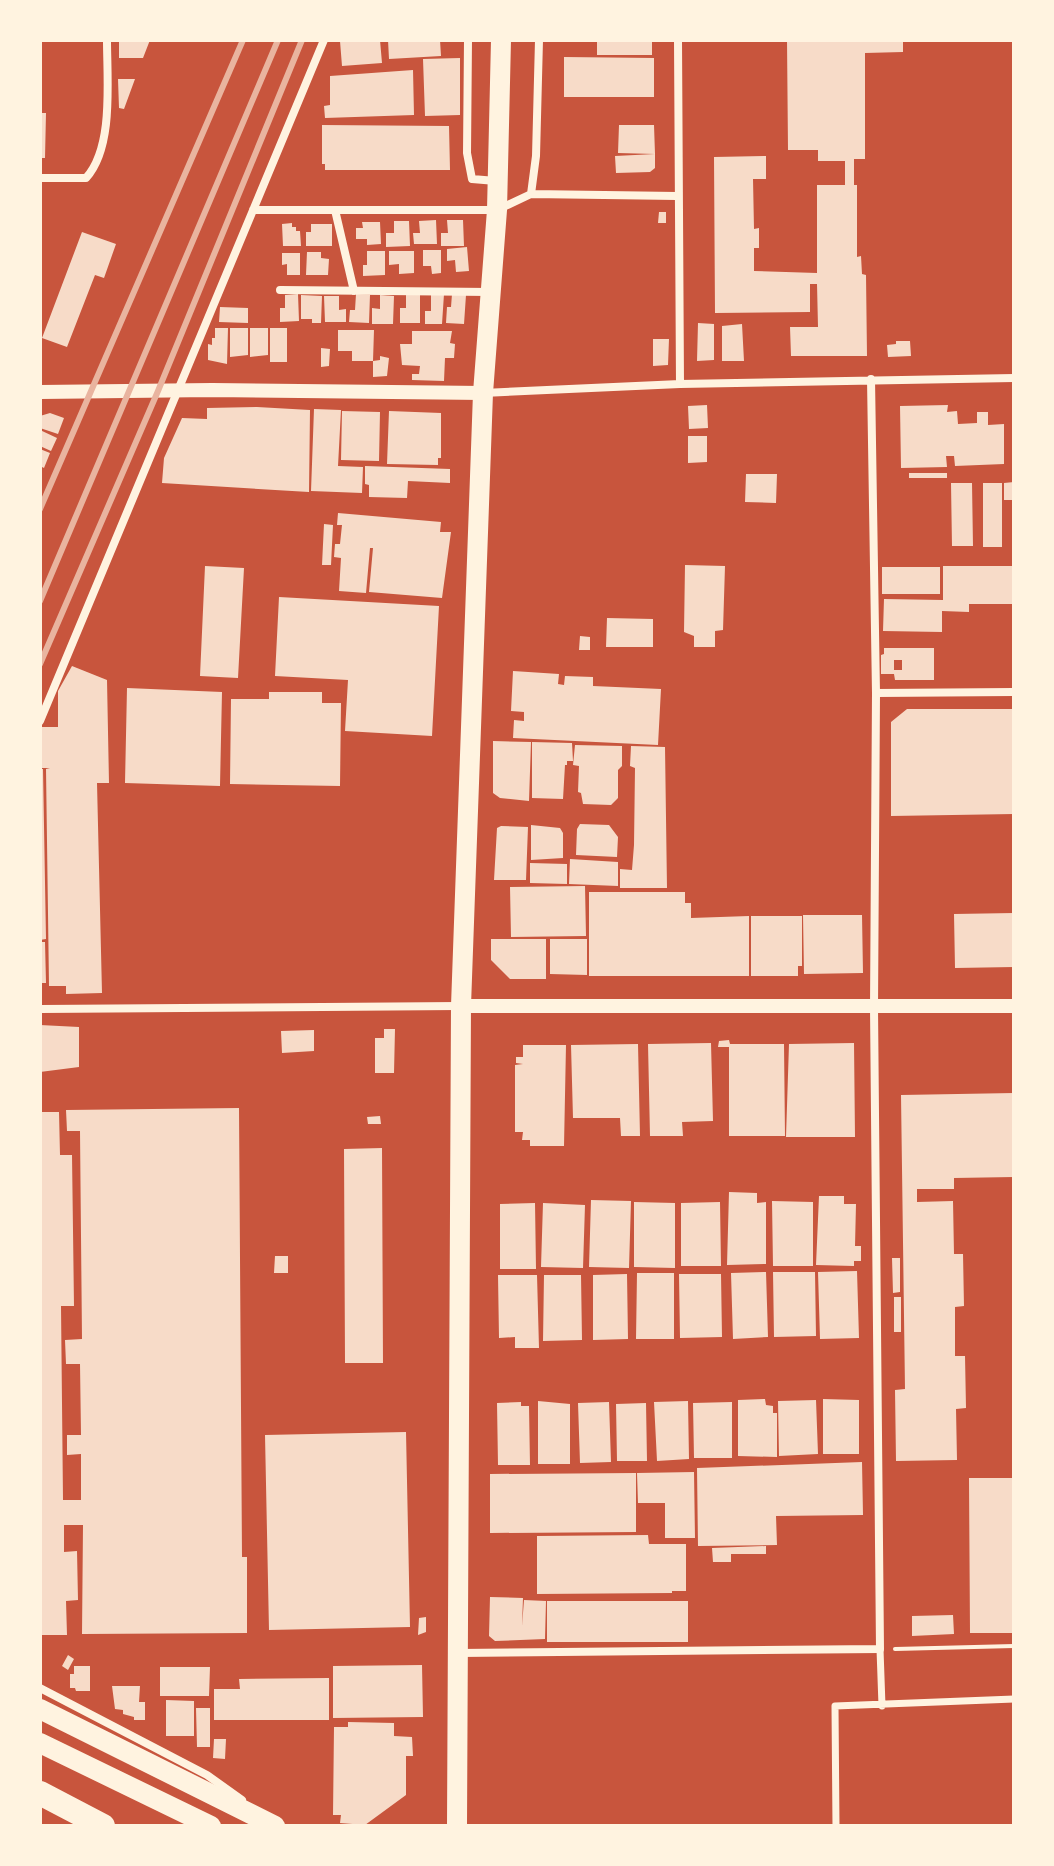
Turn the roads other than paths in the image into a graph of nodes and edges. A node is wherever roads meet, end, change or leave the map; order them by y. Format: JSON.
{"nodes":[{"id":1,"x":107,"y":40,"type":"edge"},
{"id":2,"x":324,"y":40,"type":"edge"},
{"id":3,"x":468,"y":40,"type":"edge"},
{"id":4,"x":501,"y":40,"type":"edge"},
{"id":5,"x":539,"y":40,"type":"edge"},
{"id":6,"x":678,"y":40,"type":"edge"},
{"id":7,"x":40,"y":178,"type":"edge"},
{"id":8,"x":498,"y":181,"type":"junction"},
{"id":9,"x":531,"y":194,"type":"junction"},
{"id":10,"x":677,"y":196,"type":"junction"},
{"id":11,"x":253,"y":210,"type":"junction"},
{"id":12,"x":335,"y":210,"type":"junction"},
{"id":13,"x":497,"y":210,"type":"junction"},
{"id":14,"x":280,"y":290,"type":"dead end"},
{"id":15,"x":354,"y":291,"type":"junction"},
{"id":16,"x":490,"y":292,"type":"junction"},
{"id":17,"x":1014,"y":378,"type":"edge"},
{"id":18,"x":871,"y":379,"type":"junction"},
{"id":19,"x":680,"y":384,"type":"junction"},
{"id":20,"x":177,"y":391,"type":"junction"},
{"id":21,"x":40,"y":392,"type":"edge"},
{"id":22,"x":483,"y":393,"type":"junction"},
{"id":23,"x":1014,"y":692,"type":"edge"},
{"id":24,"x":876,"y":693,"type":"junction"},
{"id":25,"x":40,"y":721,"type":"edge"},
{"id":26,"x":461,"y":1006,"type":"junction"},
{"id":27,"x":1014,"y":1006,"type":"edge"},
{"id":28,"x":874,"y":1007,"type":"junction"},
{"id":29,"x":40,"y":1009,"type":"edge"},
{"id":30,"x":880,"y":1649,"type":"junction"},
{"id":31,"x":458,"y":1653,"type":"junction"},
{"id":32,"x":40,"y":1688,"type":"edge"},
{"id":33,"x":1014,"y":1699,"type":"edge"},
{"id":34,"x":882,"y":1706,"type":"junction"},
{"id":35,"x":40,"y":1709,"type":"edge"},
{"id":36,"x":40,"y":1743,"type":"edge"},
{"id":37,"x":40,"y":1793,"type":"edge"},
{"id":38,"x":103,"y":1826,"type":"edge"},
{"id":39,"x":211,"y":1826,"type":"edge"},
{"id":40,"x":277,"y":1826,"type":"edge"},
{"id":41,"x":457,"y":1826,"type":"edge"},
{"id":42,"x":836,"y":1826,"type":"edge"}],
"edges":[{"from":1,"to":7,"type":"street"},
{"from":2,"to":11,"type":"street"},
{"from":3,"to":8,"type":"street"},
{"from":4,"to":8,"type":"main road"},
{"from":5,"to":9,"type":"street"},
{"from":6,"to":10,"type":"street"},
{"from":8,"to":13,"type":"main road"},
{"from":9,"to":10,"type":"street"},
{"from":9,"to":13,"type":"street"},
{"from":10,"to":19,"type":"street"},
{"from":11,"to":12,"type":"street"},
{"from":11,"to":20,"type":"street"},
{"from":12,"to":13,"type":"street"},
{"from":12,"to":15,"type":"street"},
{"from":13,"to":16,"type":"main road"},
{"from":14,"to":15,"type":"street"},
{"from":15,"to":16,"type":"street"},
{"from":16,"to":22,"type":"main road"},
{"from":17,"to":18,"type":"street"},
{"from":18,"to":19,"type":"street"},
{"from":18,"to":24,"type":"street"},
{"from":19,"to":22,"type":"street"},
{"from":20,"to":21,"type":"street"},
{"from":20,"to":22,"type":"street"},
{"from":20,"to":25,"type":"street"},
{"from":22,"to":26,"type":"main road"},
{"from":23,"to":24,"type":"street"},
{"from":24,"to":28,"type":"street"},
{"from":26,"to":28,"type":"street"},
{"from":26,"to":29,"type":"street"},
{"from":26,"to":31,"type":"main road"},
{"from":27,"to":28,"type":"street"},
{"from":28,"to":30,"type":"street"},
{"from":30,"to":31,"type":"street"},
{"from":30,"to":34,"type":"street"},
{"from":31,"to":41,"type":"main road"},
{"from":32,"to":40,"type":"street"},
{"from":33,"to":34,"type":"street"},
{"from":34,"to":42,"type":"street"},
{"from":35,"to":40,"type":"main road"},
{"from":36,"to":39,"type":"main road"},
{"from":37,"to":38,"type":"highway"}]}
